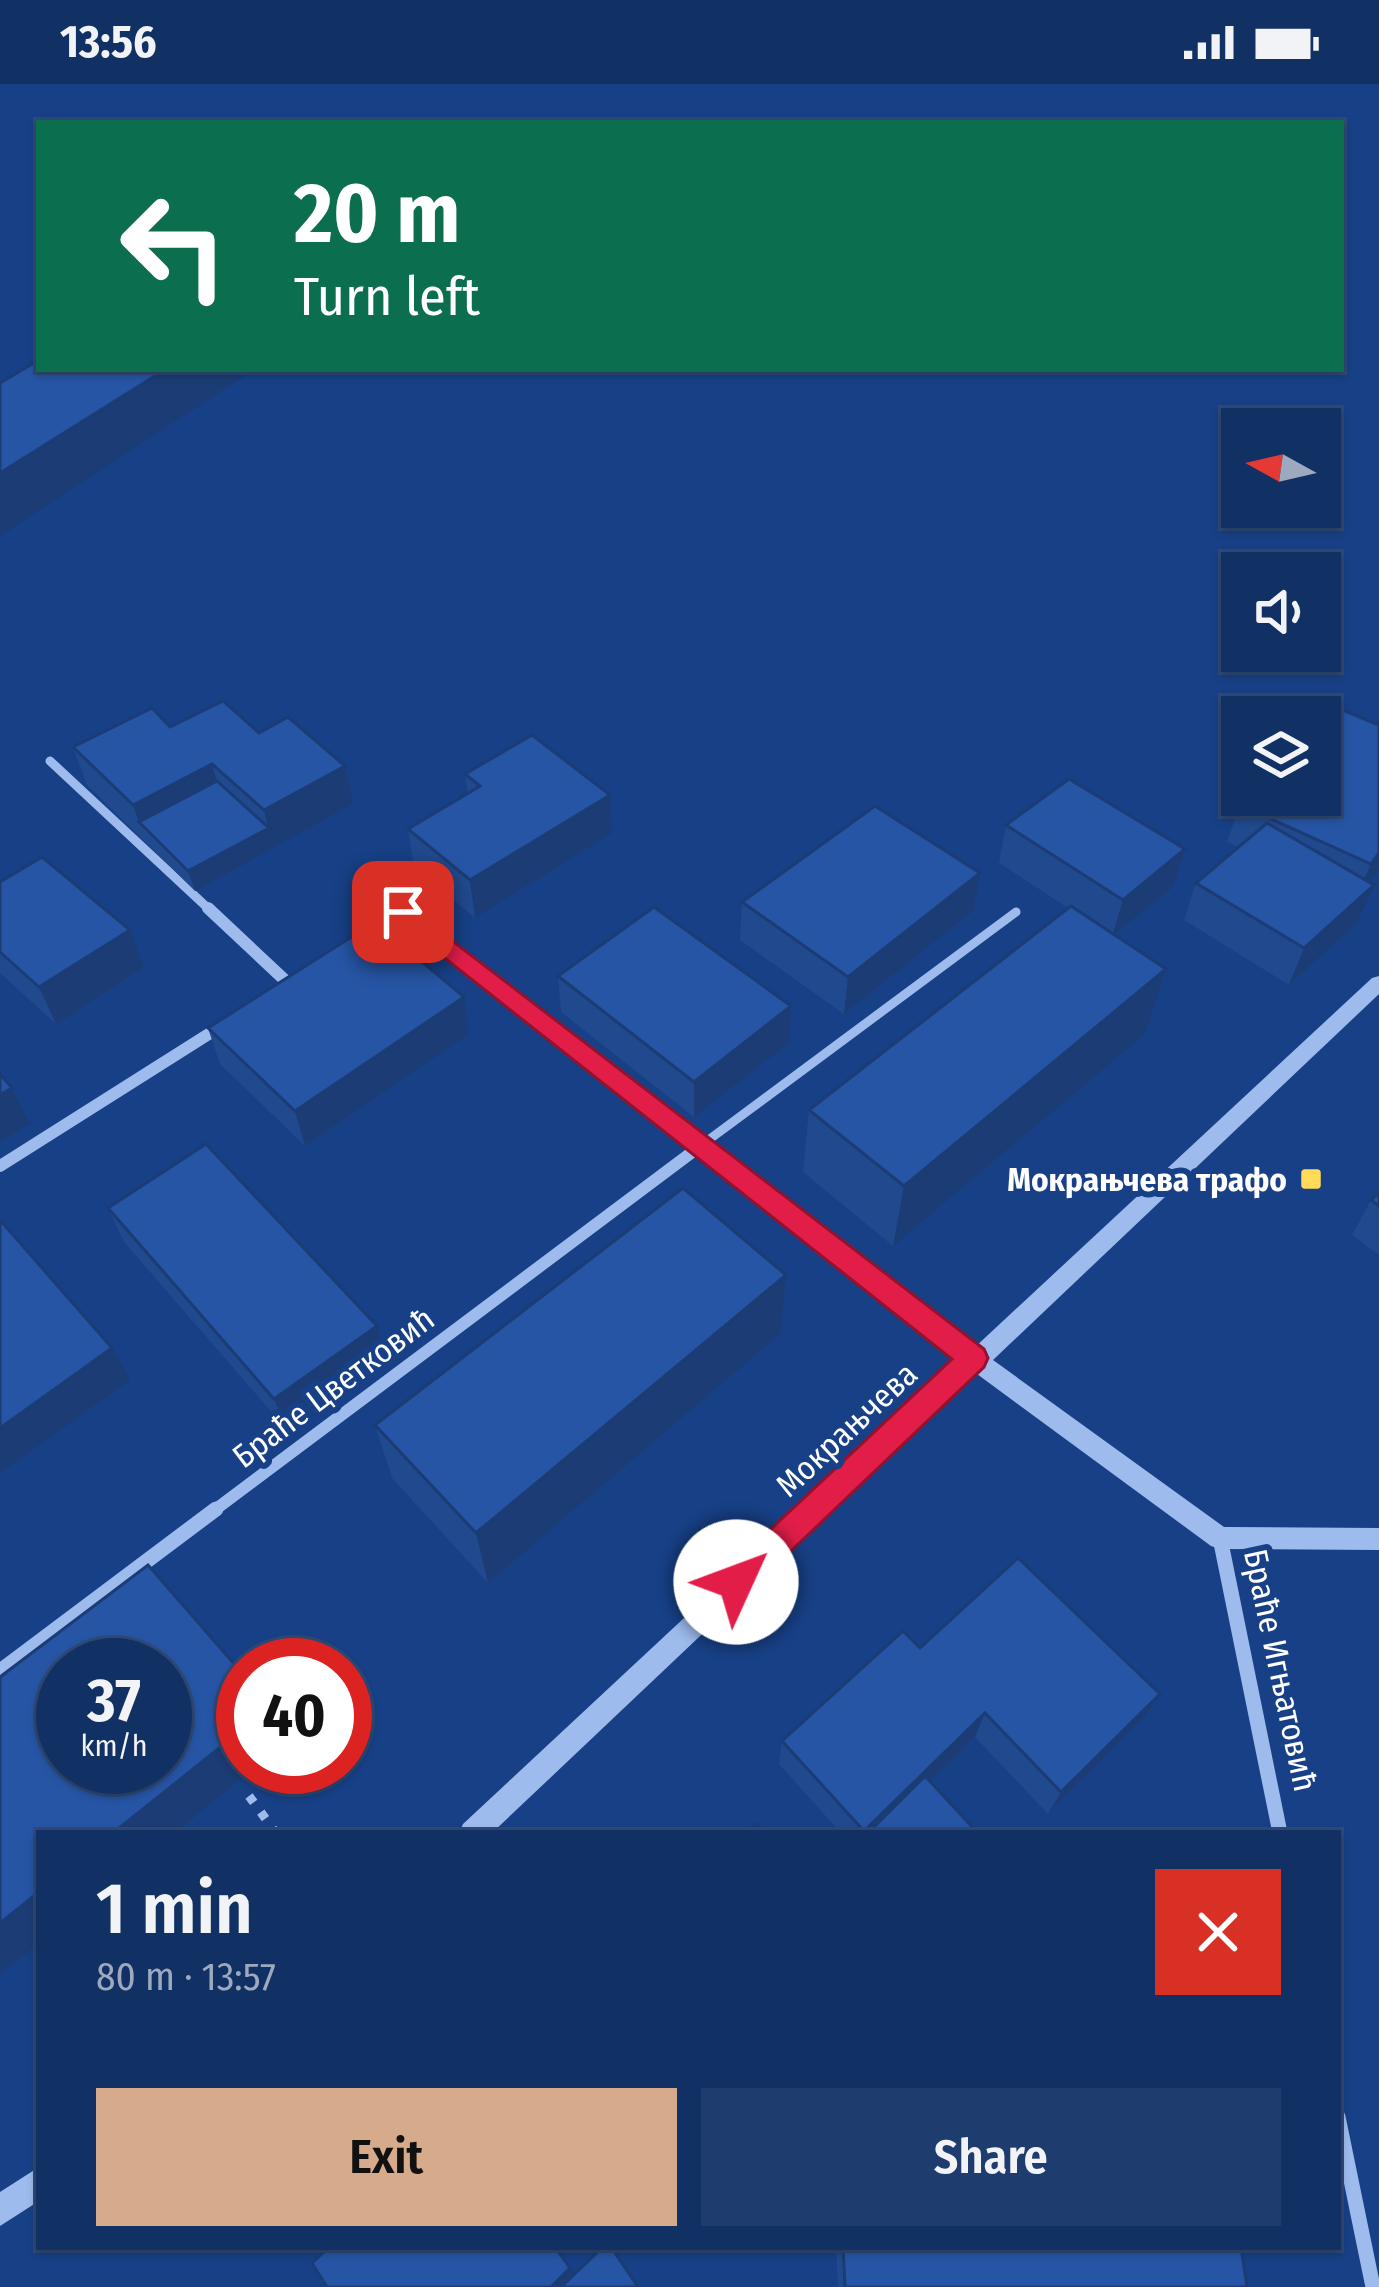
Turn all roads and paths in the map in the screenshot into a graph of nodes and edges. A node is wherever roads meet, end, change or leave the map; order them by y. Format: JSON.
{"nodes":[{"id":1,"x":50,"y":761,"type":"dead end"},
{"id":2,"x":1016,"y":912,"type":"dead end"},
{"id":3,"x":346,"y":948,"type":"edge"},
{"id":4,"x":308,"y":972,"type":"edge"},
{"id":5,"x":1379,"y":983,"type":"edge"},
{"id":6,"x":289,"y":984,"type":"junction"},
{"id":7,"x":270,"y":996,"type":"edge"},
{"id":8,"x":231,"y":1020,"type":"edge"},
{"id":9,"x":699,"y":1147,"type":"junction"},
{"id":10,"x":0,"y":1166,"type":"edge"},
{"id":11,"x":973,"y":1358,"type":"junction"},
{"id":12,"x":1220,"y":1538,"type":"junction"},
{"id":13,"x":1379,"y":1539,"type":"edge"},
{"id":14,"x":0,"y":1671,"type":"edge"},
{"id":15,"x":249,"y":1796,"type":"dead end"},
{"id":16,"x":274,"y":1830,"type":"edge"},
{"id":17,"x":475,"y":1830,"type":"edge"},
{"id":18,"x":1279,"y":1830,"type":"edge"},
{"id":19,"x":1341,"y":2132,"type":"edge"},
{"id":20,"x":36,"y":2184,"type":"edge"},
{"id":21,"x":0,"y":2211,"type":"edge"},
{"id":22,"x":1372,"y":2287,"type":"edge"}],
"edges":[{"from":1,"to":6,"type":"street"},
{"from":2,"to":9,"type":"lane"},
{"from":3,"to":9,"type":"street"},
{"from":4,"to":6,"type":"street"},
{"from":5,"to":11,"type":"street","name":"Мокрањчева"},
{"from":6,"to":7,"type":"street"},
{"from":8,"to":10,"type":"street"},
{"from":9,"to":11,"type":"street"},
{"from":9,"to":14,"type":"street","name":"Браће Цветковић"},
{"from":11,"to":12,"type":"street","name":"Браће Игњатовић"},
{"from":11,"to":17,"type":"street","name":"Мокрањчева"},
{"from":12,"to":13,"type":"street"},
{"from":12,"to":18,"type":"street","name":"Браће Игњатовић"},
{"from":15,"to":16,"type":"path"},
{"from":19,"to":22,"type":"street"},
{"from":20,"to":21,"type":"street"}]}
